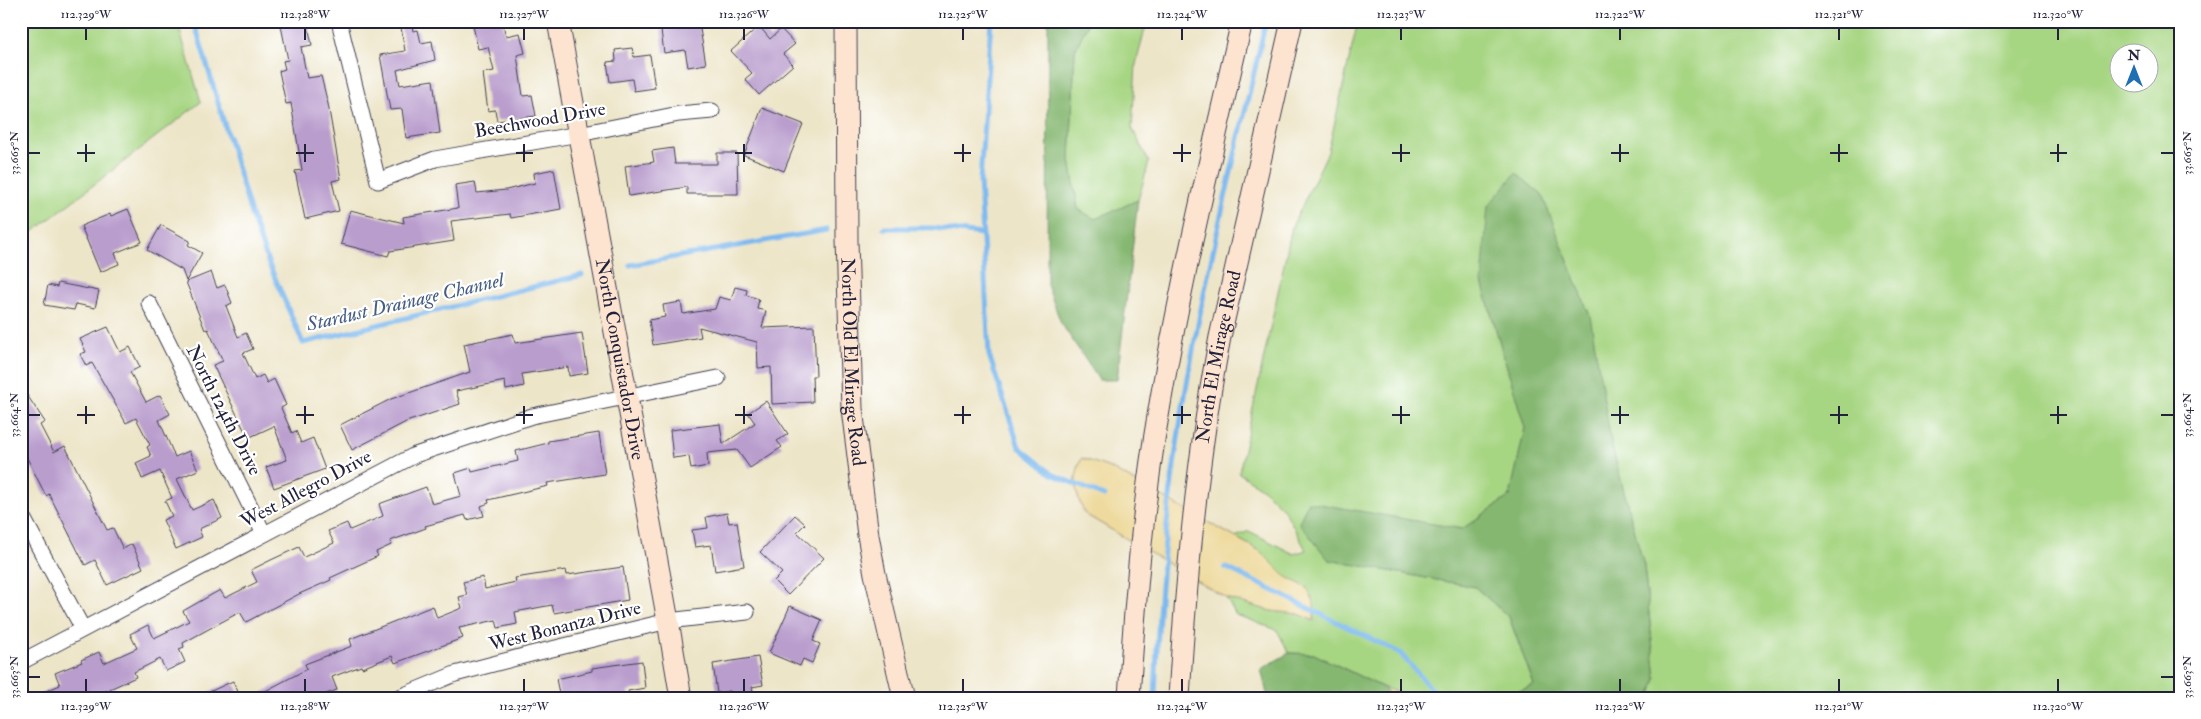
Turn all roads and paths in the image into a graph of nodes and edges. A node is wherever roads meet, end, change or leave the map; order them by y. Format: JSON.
{"nodes":[{"id":1,"x":339,"y":21,"type":"edge"},
{"id":2,"x":558,"y":21,"type":"edge"},
{"id":3,"x":846,"y":21,"type":"edge"},
{"id":4,"x":1242,"y":21,"type":"edge"},
{"id":5,"x":1292,"y":21,"type":"edge"},
{"id":6,"x":712,"y":111,"type":"dead end"},
{"id":7,"x":579,"y":134,"type":"junction"},
{"id":8,"x":149,"y":304,"type":"dead end"},
{"id":9,"x":718,"y":378,"type":"dead end"},
{"id":10,"x":626,"y":398,"type":"junction"},
{"id":11,"x":21,"y":514,"type":"edge"},
{"id":12,"x":264,"y":534,"type":"junction"},
{"id":13,"x":747,"y":612,"type":"dead end"},
{"id":14,"x":668,"y":621,"type":"junction"},
{"id":15,"x":83,"y":629,"type":"junction"},
{"id":16,"x":21,"y":662,"type":"edge"},
{"id":17,"x":397,"y":698,"type":"edge"},
{"id":18,"x":680,"y":698,"type":"edge"},
{"id":19,"x":904,"y":698,"type":"edge"},
{"id":20,"x":1129,"y":698,"type":"edge"},
{"id":21,"x":1179,"y":698,"type":"edge"}],
"edges":[{"from":1,"to":7,"type":"street","name":"Beechwood Drive"},
{"from":2,"to":7,"type":"street","name":"North Conquistador Drive"},
{"from":3,"to":19,"type":"street","name":"North Old El Mirage Road"},
{"from":4,"to":20,"type":"street"},
{"from":5,"to":21,"type":"street","name":"North El Mirage Road"},
{"from":6,"to":7,"type":"street","name":"Beechwood Drive"},
{"from":7,"to":10,"type":"street","name":"North Conquistador Drive"},
{"from":8,"to":12,"type":"street","name":"North 124th Drive"},
{"from":9,"to":10,"type":"street","name":"West Allegro Drive"},
{"from":10,"to":12,"type":"street","name":"West Allegro Drive"},
{"from":10,"to":14,"type":"street","name":"North Conquistador Drive"},
{"from":11,"to":15,"type":"street"},
{"from":12,"to":15,"type":"street","name":"West Allegro Drive"},
{"from":13,"to":14,"type":"street","name":"West Bonanza Drive"},
{"from":14,"to":17,"type":"street","name":"West Bonanza Drive"},
{"from":14,"to":18,"type":"street","name":"North Conquistador Drive"},
{"from":15,"to":16,"type":"street","name":"West Allegro Drive"}]}
